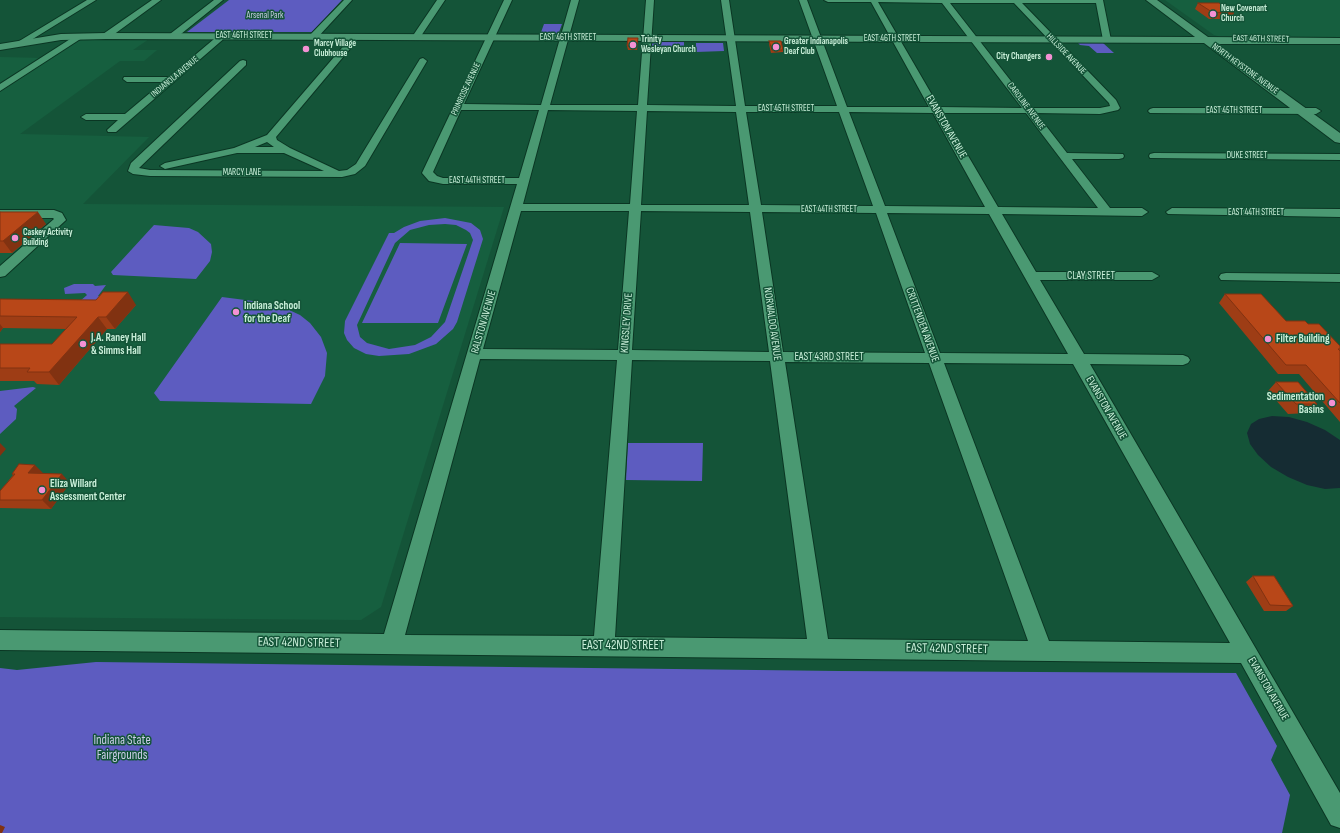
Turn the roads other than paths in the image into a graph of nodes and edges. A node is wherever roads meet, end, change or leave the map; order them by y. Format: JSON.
{"nodes":[{"id":1,"x":92,"y":0,"type":"edge"},
{"id":2,"x":157,"y":0,"type":"edge"},
{"id":3,"x":220,"y":0,"type":"edge"},
{"id":4,"x":348,"y":0,"type":"edge"},
{"id":5,"x":442,"y":0,"type":"edge"},
{"id":6,"x":508,"y":0,"type":"edge"},
{"id":7,"x":576,"y":0,"type":"edge"},
{"id":8,"x":650,"y":0,"type":"edge"},
{"id":9,"x":725,"y":0,"type":"edge"},
{"id":10,"x":803,"y":0,"type":"edge"},
{"id":11,"x":828,"y":0,"type":"edge"},
{"id":12,"x":874,"y":0,"type":"edge"},
{"id":13,"x":944,"y":0,"type":"edge"},
{"id":14,"x":1015,"y":0,"type":"edge"},
{"id":15,"x":1151,"y":0,"type":"edge"},
{"id":16,"x":1161,"y":0,"type":"edge"},
{"id":17,"x":1084,"y":1,"type":"edge"},
{"id":18,"x":1100,"y":1,"type":"edge"},
{"id":19,"x":1101,"y":14,"type":"junction"},
{"id":20,"x":81,"y":36,"type":"junction"},
{"id":21,"x":106,"y":36,"type":"junction"},
{"id":22,"x":173,"y":36,"type":"junction"},
{"id":23,"x":223,"y":36,"type":"junction"},
{"id":24,"x":314,"y":36,"type":"junction"},
{"id":25,"x":416,"y":37,"type":"junction"},
{"id":26,"x":490,"y":37,"type":"junction"},
{"id":27,"x":564,"y":38,"type":"junction"},
{"id":28,"x":647,"y":38,"type":"junction"},
{"id":29,"x":730,"y":38,"type":"junction"},
{"id":30,"x":355,"y":39,"type":"junction"},
{"id":31,"x":817,"y":39,"type":"junction"},
{"id":32,"x":896,"y":39,"type":"junction"},
{"id":33,"x":974,"y":40,"type":"junction"},
{"id":34,"x":1053,"y":40,"type":"junction"},
{"id":35,"x":1107,"y":40,"type":"junction"},
{"id":36,"x":1211,"y":40,"type":"junction"},
{"id":37,"x":1340,"y":41,"type":"edge"},
{"id":38,"x":20,"y":43,"type":"junction"},
{"id":39,"x":0,"y":47,"type":"edge"},
{"id":40,"x":423,"y":61,"type":"dead end"},
{"id":41,"x":243,"y":63,"type":"dead end"},
{"id":42,"x":127,"y":79,"type":"dead end"},
{"id":43,"x":171,"y":80,"type":"junction"},
{"id":44,"x":0,"y":88,"type":"edge"},
{"id":45,"x":457,"y":107,"type":"junction"},
{"id":46,"x":545,"y":107,"type":"junction"},
{"id":47,"x":642,"y":108,"type":"junction"},
{"id":48,"x":740,"y":108,"type":"junction"},
{"id":49,"x":1115,"y":108,"type":"joint"},
{"id":50,"x":843,"y":109,"type":"junction"},
{"id":51,"x":936,"y":110,"type":"junction"},
{"id":52,"x":1029,"y":110,"type":"junction"},
{"id":53,"x":1153,"y":110,"type":"dead end"},
{"id":54,"x":1302,"y":111,"type":"junction"},
{"id":55,"x":1316,"y":111,"type":"junction"},
{"id":56,"x":86,"y":116,"type":"dead end"},
{"id":57,"x":127,"y":117,"type":"junction"},
{"id":58,"x":1340,"y":128,"type":"edge"},
{"id":59,"x":112,"y":130,"type":"dead end"},
{"id":60,"x":271,"y":137,"type":"junction"},
{"id":61,"x":1340,"y":139,"type":"edge"},
{"id":62,"x":237,"y":150,"type":"junction"},
{"id":63,"x":286,"y":150,"type":"junction"},
{"id":64,"x":1064,"y":156,"type":"junction"},
{"id":65,"x":1119,"y":156,"type":"dead end"},
{"id":66,"x":1154,"y":156,"type":"dead end"},
{"id":67,"x":1340,"y":157,"type":"edge"},
{"id":68,"x":142,"y":172,"type":"junction"},
{"id":69,"x":342,"y":174,"type":"junction"},
{"id":70,"x":431,"y":178,"type":"joint"},
{"id":71,"x":524,"y":181,"type":"junction"},
{"id":72,"x":516,"y":207,"type":"junction"},
{"id":73,"x":635,"y":208,"type":"junction"},
{"id":74,"x":755,"y":209,"type":"junction"},
{"id":75,"x":880,"y":210,"type":"junction"},
{"id":76,"x":994,"y":211,"type":"junction"},
{"id":77,"x":1107,"y":212,"type":"junction"},
{"id":78,"x":1142,"y":212,"type":"dead end"},
{"id":79,"x":1172,"y":212,"type":"dead end"},
{"id":80,"x":1340,"y":213,"type":"edge"},
{"id":81,"x":0,"y":214,"type":"edge"},
{"id":82,"x":0,"y":273,"type":"edge"},
{"id":83,"x":1031,"y":276,"type":"junction"},
{"id":84,"x":1152,"y":276,"type":"dead end"},
{"id":85,"x":1226,"y":277,"type":"dead end"},
{"id":86,"x":1340,"y":278,"type":"edge"},
{"id":87,"x":474,"y":354,"type":"junction"},
{"id":88,"x":625,"y":355,"type":"junction"},
{"id":89,"x":776,"y":356,"type":"junction"},
{"id":90,"x":934,"y":358,"type":"junction"},
{"id":91,"x":1078,"y":359,"type":"junction"},
{"id":92,"x":1183,"y":360,"type":"dead end"},
{"id":93,"x":0,"y":640,"type":"edge"},
{"id":94,"x":392,"y":644,"type":"junction"},
{"id":95,"x":604,"y":646,"type":"junction"},
{"id":96,"x":819,"y":647,"type":"junction"},
{"id":97,"x":1042,"y":650,"type":"junction"},
{"id":98,"x":1247,"y":653,"type":"junction"},
{"id":99,"x":1340,"y":816,"type":"edge"}],
"edges":[{"from":1,"to":38,"type":"street"},
{"from":2,"to":21,"type":"street"},
{"from":3,"to":22,"type":"street"},
{"from":4,"to":24,"type":"street"},
{"from":5,"to":25,"type":"street"},
{"from":6,"to":26,"type":"street","name":"PRIMROSE AVENUE"},
{"from":7,"to":27,"type":"street","name":"RALSTON AVENUE"},
{"from":8,"to":28,"type":"street","name":"KINGSLEY DRIVE"},
{"from":9,"to":29,"type":"street","name":"NORWALDO AVENUE"},
{"from":10,"to":31,"type":"street","name":"CRITTENDEN AVENUE"},
{"from":11,"to":12,"type":"street"},
{"from":12,"to":13,"type":"street"},
{"from":12,"to":32,"type":"street","name":"EVANSTON AVENUE"},
{"from":13,"to":14,"type":"street"},
{"from":13,"to":33,"type":"street","name":"CAROLINE AVENUE"},
{"from":14,"to":17,"type":"street"},
{"from":14,"to":34,"type":"street","name":"HILLSIDE AVENUE"},
{"from":15,"to":36,"type":"main road","name":"NORTH KEYSTONE AVENUE"},
{"from":16,"to":36,"type":"main road","name":"NORTH KEYSTONE AVENUE"},
{"from":17,"to":18,"type":"street"},
{"from":17,"to":19,"type":"street"},
{"from":18,"to":19,"type":"street"},
{"from":19,"to":35,"type":"street"},
{"from":20,"to":21,"type":"main road","name":"EAST 46TH STREET"},
{"from":20,"to":38,"type":"main road","name":"EAST 46TH STREET"},
{"from":20,"to":44,"type":"street"},
{"from":21,"to":22,"type":"main road","name":"EAST 46TH STREET"},
{"from":22,"to":23,"type":"main road","name":"EAST 46TH STREET"},
{"from":23,"to":24,"type":"main road","name":"EAST 46TH STREET"},
{"from":23,"to":43,"type":"street","name":"INDIANOLA AVENUE"},
{"from":24,"to":30,"type":"main road","name":"EAST 46TH STREET"},
{"from":25,"to":26,"type":"main road","name":"EAST 46TH STREET"},
{"from":25,"to":30,"type":"main road","name":"EAST 46TH STREET"},
{"from":26,"to":27,"type":"main road","name":"EAST 46TH STREET"},
{"from":26,"to":45,"type":"street","name":"PRIMROSE AVENUE"},
{"from":27,"to":28,"type":"main road","name":"EAST 46TH STREET"},
{"from":27,"to":46,"type":"street","name":"RALSTON AVENUE"},
{"from":28,"to":29,"type":"main road","name":"EAST 46TH STREET"},
{"from":28,"to":47,"type":"street","name":"KINGSLEY DRIVE"},
{"from":29,"to":31,"type":"main road","name":"EAST 46TH STREET"},
{"from":29,"to":48,"type":"street","name":"NORWALDO AVENUE"},
{"from":30,"to":60,"type":"street","name":"MARCY LANE"},
{"from":31,"to":32,"type":"main road","name":"EAST 46TH STREET"},
{"from":31,"to":50,"type":"street","name":"CRITTENDEN AVENUE"},
{"from":32,"to":33,"type":"main road","name":"EAST 46TH STREET"},
{"from":32,"to":51,"type":"street","name":"EVANSTON AVENUE"},
{"from":33,"to":34,"type":"main road","name":"EAST 46TH STREET"},
{"from":33,"to":52,"type":"street","name":"CAROLINE AVENUE"},
{"from":34,"to":35,"type":"main road","name":"EAST 46TH STREET"},
{"from":34,"to":49,"type":"street","name":"HILLSIDE AVENUE"},
{"from":35,"to":36,"type":"main road","name":"EAST 46TH STREET"},
{"from":36,"to":37,"type":"main road","name":"EAST 46TH STREET"},
{"from":36,"to":54,"type":"main road","name":"NORTH KEYSTONE AVENUE"},
{"from":36,"to":55,"type":"main road","name":"NORTH KEYSTONE AVENUE"},
{"from":38,"to":39,"type":"main road","name":"EAST 46TH STREET"},
{"from":40,"to":69,"type":"street","name":"MARCY LANE"},
{"from":41,"to":68,"type":"street"},
{"from":42,"to":43,"type":"street"},
{"from":43,"to":57,"type":"street","name":"INDIANOLA AVENUE"},
{"from":45,"to":46,"type":"street","name":"EAST 45TH STREET"},
{"from":45,"to":70,"type":"street","name":"PRIMROSE AVENUE"},
{"from":46,"to":47,"type":"street","name":"EAST 45TH STREET"},
{"from":46,"to":71,"type":"street","name":"RALSTON AVENUE"},
{"from":47,"to":48,"type":"street","name":"EAST 45TH STREET"},
{"from":47,"to":73,"type":"street","name":"KINGSLEY DRIVE"},
{"from":48,"to":50,"type":"street","name":"EAST 45TH STREET"},
{"from":48,"to":74,"type":"street","name":"NORWALDO AVENUE"},
{"from":49,"to":52,"type":"street","name":"EAST 45TH STREET"},
{"from":50,"to":51,"type":"street","name":"EAST 45TH STREET"},
{"from":50,"to":75,"type":"street","name":"CRITTENDEN AVENUE"},
{"from":51,"to":52,"type":"street","name":"EAST 45TH STREET"},
{"from":51,"to":76,"type":"street","name":"EVANSTON AVENUE"},
{"from":52,"to":64,"type":"street","name":"CAROLINE AVENUE"},
{"from":53,"to":54,"type":"street","name":"EAST 45TH STREET"},
{"from":54,"to":55,"type":"street","name":"EAST 45TH STREET"},
{"from":54,"to":61,"type":"main road","name":"NORTH KEYSTONE AVENUE"},
{"from":55,"to":58,"type":"main road","name":"NORTH KEYSTONE AVENUE"},
{"from":56,"to":57,"type":"street"},
{"from":57,"to":59,"type":"street","name":"INDIANOLA AVENUE"},
{"from":60,"to":62,"type":"street","name":"MARCY LANE"},
{"from":60,"to":63,"type":"street","name":"MARCY LANE"},
{"from":62,"to":63,"type":"street","name":"MARCY LANE"},
{"from":62,"to":68,"type":"street","name":"MARCY LANE"},
{"from":63,"to":69,"type":"street","name":"MARCY LANE"},
{"from":64,"to":65,"type":"street"},
{"from":64,"to":77,"type":"street","name":"CAROLINE AVENUE"},
{"from":66,"to":67,"type":"street","name":"DUKE STREET"},
{"from":68,"to":69,"type":"street","name":"MARCY LANE"},
{"from":70,"to":71,"type":"street","name":"EAST 44TH STREET"},
{"from":71,"to":72,"type":"street","name":"RALSTON AVENUE"},
{"from":72,"to":73,"type":"street","name":"EAST 44TH STREET"},
{"from":72,"to":87,"type":"street","name":"RALSTON AVENUE"},
{"from":73,"to":74,"type":"street","name":"EAST 44TH STREET"},
{"from":73,"to":88,"type":"street","name":"KINGSLEY DRIVE"},
{"from":74,"to":75,"type":"street","name":"EAST 44TH STREET"},
{"from":74,"to":89,"type":"street","name":"NORWALDO AVENUE"},
{"from":75,"to":76,"type":"street","name":"EAST 44TH STREET"},
{"from":75,"to":90,"type":"street","name":"CRITTENDEN AVENUE"},
{"from":76,"to":77,"type":"street","name":"EAST 44TH STREET"},
{"from":76,"to":83,"type":"street","name":"EVANSTON AVENUE"},
{"from":77,"to":78,"type":"street","name":"EAST 44TH STREET"},
{"from":79,"to":80,"type":"street","name":"EAST 44TH STREET"},
{"from":81,"to":82,"type":"street"},
{"from":83,"to":84,"type":"street","name":"CLAY STREET"},
{"from":83,"to":91,"type":"street","name":"EVANSTON AVENUE"},
{"from":85,"to":86,"type":"street"},
{"from":87,"to":88,"type":"street","name":"EAST 43RD STREET"},
{"from":87,"to":94,"type":"street","name":"RALSTON AVENUE"},
{"from":88,"to":89,"type":"street","name":"EAST 43RD STREET"},
{"from":88,"to":95,"type":"street","name":"KINGSLEY DRIVE"},
{"from":89,"to":90,"type":"street","name":"EAST 43RD STREET"},
{"from":89,"to":96,"type":"street","name":"NORWALDO AVENUE"},
{"from":90,"to":91,"type":"street","name":"EAST 43RD STREET"},
{"from":90,"to":97,"type":"street","name":"CRITTENDEN AVENUE"},
{"from":91,"to":92,"type":"street","name":"EAST 43RD STREET"},
{"from":91,"to":98,"type":"street","name":"EVANSTON AVENUE"},
{"from":93,"to":94,"type":"street","name":"EAST 42ND STREET"},
{"from":94,"to":95,"type":"street","name":"EAST 42ND STREET"},
{"from":95,"to":96,"type":"street","name":"EAST 42ND STREET"},
{"from":96,"to":97,"type":"street","name":"EAST 42ND STREET"},
{"from":97,"to":98,"type":"street","name":"EAST 42ND STREET"},
{"from":98,"to":99,"type":"street","name":"EVANSTON AVENUE"}]}
